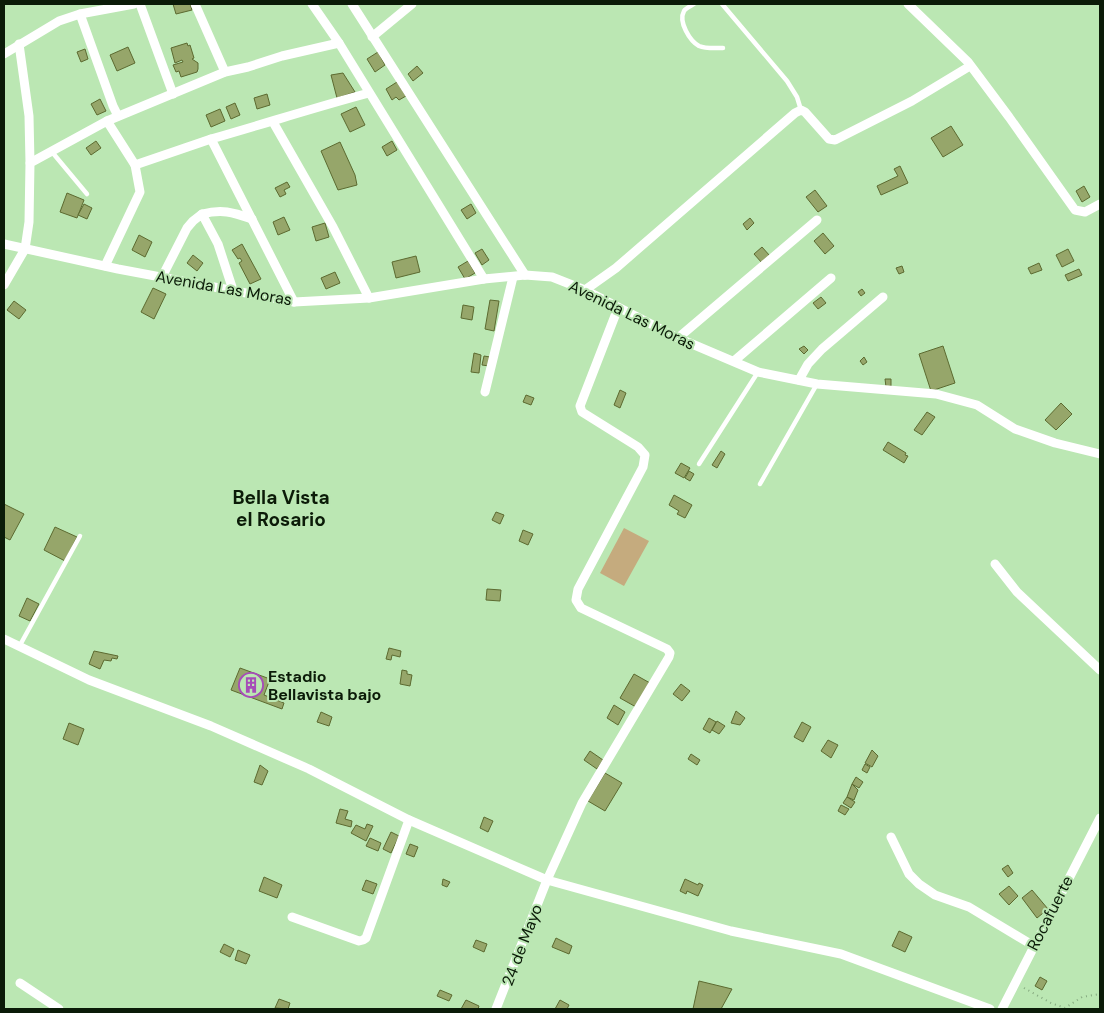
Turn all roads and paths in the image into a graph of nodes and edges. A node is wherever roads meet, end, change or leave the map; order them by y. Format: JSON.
{"nodes":[{"id":1,"x":134,"y":4,"type":"edge"},
{"id":2,"x":140,"y":4,"type":"edge"},
{"id":3,"x":195,"y":4,"type":"edge"},
{"id":4,"x":312,"y":4,"type":"edge"},
{"id":5,"x":352,"y":4,"type":"edge"},
{"id":6,"x":412,"y":4,"type":"edge"},
{"id":7,"x":694,"y":4,"type":"edge"},
{"id":8,"x":722,"y":4,"type":"edge"},
{"id":9,"x":908,"y":4,"type":"edge"},
{"id":10,"x":80,"y":14,"type":"junction"},
{"id":11,"x":372,"y":37,"type":"junction"},
{"id":12,"x":339,"y":43,"type":"junction"},
{"id":13,"x":19,"y":44,"type":"junction"},
{"id":14,"x":723,"y":48,"type":"dead end"},
{"id":15,"x":4,"y":54,"type":"edge"},
{"id":16,"x":970,"y":66,"type":"junction"},
{"id":17,"x":225,"y":72,"type":"junction"},
{"id":18,"x":369,"y":93,"type":"junction"},
{"id":19,"x":173,"y":94,"type":"junction"},
{"id":20,"x":801,"y":110,"type":"junction"},
{"id":21,"x":118,"y":116,"type":"junction"},
{"id":22,"x":107,"y":121,"type":"junction"},
{"id":23,"x":273,"y":122,"type":"junction"},
{"id":24,"x":211,"y":139,"type":"junction"},
{"id":25,"x":51,"y":151,"type":"junction"},
{"id":26,"x":30,"y":163,"type":"junction"},
{"id":27,"x":135,"y":165,"type":"junction"},
{"id":28,"x":87,"y":194,"type":"dead end"},
{"id":29,"x":1100,"y":204,"type":"edge"},
{"id":30,"x":202,"y":214,"type":"junction"},
{"id":31,"x":252,"y":218,"type":"junction"},
{"id":32,"x":817,"y":220,"type":"dead end"},
{"id":33,"x":4,"y":244,"type":"edge"},
{"id":34,"x":25,"y":249,"type":"junction"},
{"id":35,"x":105,"y":266,"type":"junction"},
{"id":36,"x":525,"y":275,"type":"junction"},
{"id":37,"x":162,"y":277,"type":"junction"},
{"id":38,"x":514,"y":277,"type":"junction"},
{"id":39,"x":831,"y":278,"type":"dead end"},
{"id":40,"x":484,"y":279,"type":"junction"},
{"id":41,"x":4,"y":285,"type":"edge"},
{"id":42,"x":233,"y":290,"type":"junction"},
{"id":43,"x":585,"y":290,"type":"junction"},
{"id":44,"x":883,"y":297,"type":"dead end"},
{"id":45,"x":369,"y":298,"type":"junction"},
{"id":46,"x":294,"y":302,"type":"junction"},
{"id":47,"x":618,"y":308,"type":"junction"},
{"id":48,"x":678,"y":338,"type":"junction"},
{"id":49,"x":734,"y":361,"type":"junction"},
{"id":50,"x":758,"y":372,"type":"junction"},
{"id":51,"x":799,"y":380,"type":"junction"},
{"id":52,"x":817,"y":384,"type":"junction"},
{"id":53,"x":485,"y":392,"type":"dead end"},
{"id":54,"x":1100,"y":454,"type":"edge"},
{"id":55,"x":699,"y":464,"type":"dead end"},
{"id":56,"x":760,"y":484,"type":"dead end"},
{"id":57,"x":80,"y":536,"type":"dead end"},
{"id":58,"x":995,"y":564,"type":"dead end"},
{"id":59,"x":4,"y":639,"type":"edge"},
{"id":60,"x":19,"y":647,"type":"junction"},
{"id":61,"x":1100,"y":670,"type":"edge"},
{"id":62,"x":1100,"y":818,"type":"edge"},
{"id":63,"x":410,"y":820,"type":"junction"},
{"id":64,"x":892,"y":838,"type":"dead end"},
{"id":65,"x":547,"y":880,"type":"junction"},
{"id":66,"x":292,"y":916,"type":"dead end"},
{"id":67,"x":1034,"y":946,"type":"junction"},
{"id":68,"x":20,"y":983,"type":"dead end"},
{"id":69,"x":1016,"y":984,"type":"junction"},
{"id":70,"x":1100,"y":994,"type":"edge"},
{"id":71,"x":60,"y":1009,"type":"edge"},
{"id":72,"x":496,"y":1009,"type":"edge"},
{"id":73,"x":990,"y":1009,"type":"edge"},
{"id":74,"x":1002,"y":1009,"type":"edge"}],
"edges":[{"from":1,"to":10,"type":"street"},
{"from":2,"to":19,"type":"street"},
{"from":3,"to":17,"type":"street"},
{"from":4,"to":12,"type":"street"},
{"from":5,"to":11,"type":"street"},
{"from":6,"to":11,"type":"street"},
{"from":7,"to":14,"type":"lane"},
{"from":8,"to":20,"type":"lane"},
{"from":9,"to":16,"type":"street"},
{"from":10,"to":13,"type":"street"},
{"from":10,"to":21,"type":"street"},
{"from":11,"to":36,"type":"street"},
{"from":12,"to":17,"type":"street"},
{"from":12,"to":18,"type":"street"},
{"from":13,"to":15,"type":"street"},
{"from":13,"to":26,"type":"street"},
{"from":16,"to":20,"type":"street"},
{"from":16,"to":29,"type":"street"},
{"from":17,"to":19,"type":"street"},
{"from":18,"to":23,"type":"street"},
{"from":18,"to":40,"type":"street"},
{"from":19,"to":21,"type":"street"},
{"from":20,"to":43,"type":"street"},
{"from":21,"to":22,"type":"street"},
{"from":22,"to":25,"type":"street"},
{"from":22,"to":27,"type":"street"},
{"from":23,"to":24,"type":"street"},
{"from":23,"to":45,"type":"street"},
{"from":24,"to":27,"type":"street"},
{"from":24,"to":31,"type":"street"},
{"from":25,"to":26,"type":"street"},
{"from":25,"to":28,"type":"lane"},
{"from":26,"to":34,"type":"street"},
{"from":27,"to":35,"type":"street"},
{"from":30,"to":31,"type":"street"},
{"from":30,"to":37,"type":"street"},
{"from":30,"to":42,"type":"street"},
{"from":31,"to":46,"type":"street"},
{"from":32,"to":48,"type":"street"},
{"from":33,"to":34,"type":"street","name":"Avenida Las Moras"},
{"from":34,"to":35,"type":"street","name":"Avenida Las Moras"},
{"from":34,"to":41,"type":"street"},
{"from":35,"to":37,"type":"street","name":"Avenida Las Moras"},
{"from":36,"to":38,"type":"street","name":"Avenida Las Moras"},
{"from":36,"to":43,"type":"street","name":"Avenida Las Moras"},
{"from":37,"to":42,"type":"street","name":"Avenida Las Moras"},
{"from":38,"to":40,"type":"street","name":"Avenida Las Moras"},
{"from":38,"to":53,"type":"street"},
{"from":39,"to":49,"type":"street"},
{"from":40,"to":45,"type":"street","name":"Avenida Las Moras"},
{"from":42,"to":46,"type":"street","name":"Avenida Las Moras"},
{"from":43,"to":47,"type":"street","name":"Avenida Las Moras"},
{"from":44,"to":51,"type":"street"},
{"from":45,"to":46,"type":"street","name":"Avenida Las Moras"},
{"from":47,"to":48,"type":"street","name":"Avenida Las Moras"},
{"from":47,"to":65,"type":"street","name":"24 de Mayo"},
{"from":48,"to":49,"type":"street","name":"Avenida Las Moras"},
{"from":49,"to":50,"type":"street","name":"Avenida Las Moras"},
{"from":50,"to":51,"type":"street","name":"Avenida Las Moras"},
{"from":50,"to":55,"type":"lane"},
{"from":51,"to":52,"type":"street","name":"Avenida Las Moras"},
{"from":52,"to":54,"type":"street","name":"Avenida Las Moras"},
{"from":52,"to":56,"type":"lane"},
{"from":57,"to":60,"type":"lane"},
{"from":58,"to":61,"type":"street"},
{"from":59,"to":60,"type":"street"},
{"from":60,"to":63,"type":"street"},
{"from":62,"to":67,"type":"street","name":"Rocafuerte"},
{"from":63,"to":65,"type":"street"},
{"from":63,"to":66,"type":"street"},
{"from":64,"to":67,"type":"street"},
{"from":65,"to":72,"type":"street","name":"24 de Mayo"},
{"from":65,"to":73,"type":"street"},
{"from":67,"to":69,"type":"street","name":"Rocafuerte"},
{"from":68,"to":71,"type":"street"},
{"from":69,"to":70,"type":"path"},
{"from":69,"to":74,"type":"street","name":"Rocafuerte"}]}
